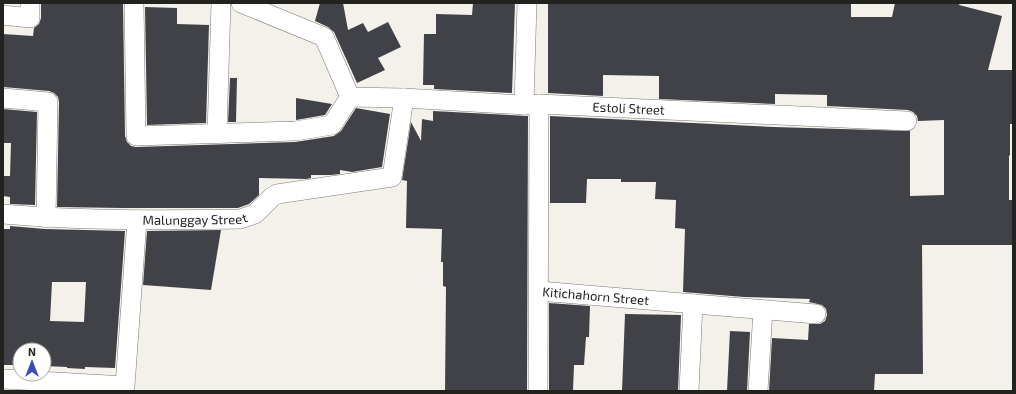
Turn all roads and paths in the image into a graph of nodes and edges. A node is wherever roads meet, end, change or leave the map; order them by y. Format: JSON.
{"nodes":[{"id":1,"x":30,"y":3,"type":"edge"},
{"id":2,"x":134,"y":3,"type":"edge"},
{"id":3,"x":221,"y":3,"type":"edge"},
{"id":4,"x":241,"y":3,"type":"edge"},
{"id":5,"x":526,"y":3,"type":"edge"},
{"id":6,"x":3,"y":15,"type":"edge"},
{"id":7,"x":350,"y":97,"type":"junction"},
{"id":8,"x":3,"y":98,"type":"edge"},
{"id":9,"x":404,"y":98,"type":"junction"},
{"id":10,"x":531,"y":104,"type":"junction"},
{"id":11,"x":907,"y":121,"type":"dead end"},
{"id":12,"x":217,"y":134,"type":"junction"},
{"id":13,"x":3,"y":214,"type":"edge"},
{"id":14,"x":46,"y":218,"type":"junction"},
{"id":15,"x":137,"y":220,"type":"junction"},
{"id":16,"x":539,"y":291,"type":"junction"},
{"id":17,"x":693,"y":304,"type":"junction"},
{"id":18,"x":763,"y":310,"type":"junction"},
{"id":19,"x":816,"y":314,"type":"dead end"},
{"id":20,"x":3,"y":379,"type":"edge"},
{"id":21,"x":538,"y":391,"type":"edge"},
{"id":22,"x":689,"y":391,"type":"edge"},
{"id":23,"x":758,"y":391,"type":"edge"}],
"edges":[{"from":1,"to":6,"type":"street"},
{"from":2,"to":12,"type":"street"},
{"from":3,"to":12,"type":"street"},
{"from":4,"to":7,"type":"street"},
{"from":5,"to":10,"type":"street","name":"Kitichahorn Street"},
{"from":7,"to":9,"type":"street","name":"Estoli Street"},
{"from":7,"to":12,"type":"street"},
{"from":8,"to":14,"type":"street"},
{"from":9,"to":10,"type":"street","name":"Estoli Street"},
{"from":9,"to":15,"type":"street","name":"Malunggay Street"},
{"from":10,"to":11,"type":"street","name":"Estoli Street"},
{"from":10,"to":16,"type":"street","name":"Kitichahorn Street"},
{"from":13,"to":14,"type":"street","name":"Malunggay Street"},
{"from":14,"to":15,"type":"street","name":"Malunggay Street"},
{"from":15,"to":20,"type":"street"},
{"from":16,"to":17,"type":"street","name":"Kitichahorn Street"},
{"from":16,"to":21,"type":"street"},
{"from":17,"to":18,"type":"street","name":"Kitichahorn Street"},
{"from":17,"to":22,"type":"street"},
{"from":18,"to":19,"type":"street","name":"Kitichahorn Street"},
{"from":18,"to":23,"type":"street"}]}
